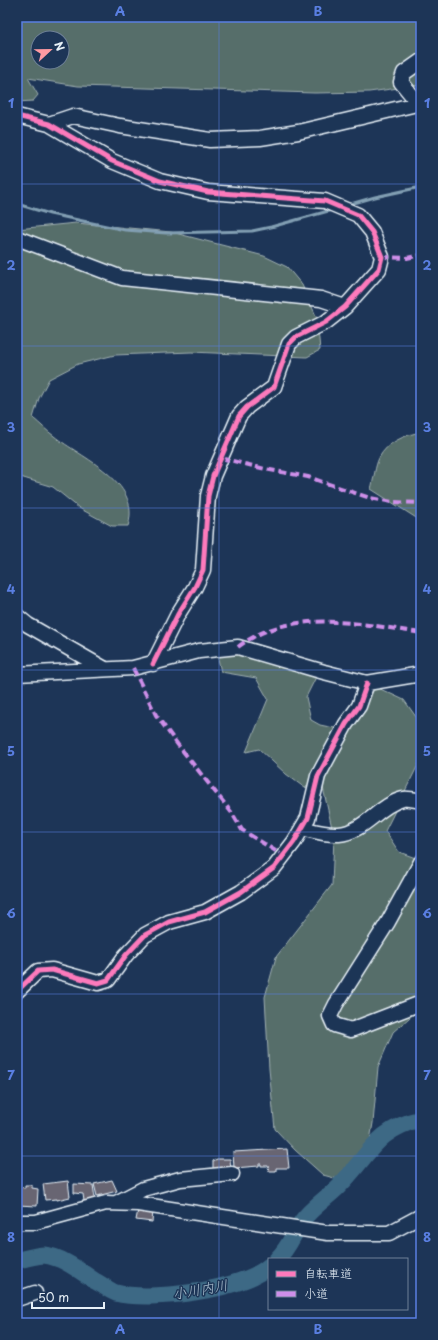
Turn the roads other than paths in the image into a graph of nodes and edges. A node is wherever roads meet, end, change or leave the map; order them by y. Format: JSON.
{"nodes":[{"id":1,"x":421,"y":61,"type":"edge"},
{"id":2,"x":420,"y":103,"type":"edge"},
{"id":3,"x":17,"y":116,"type":"edge"},
{"id":4,"x":49,"y":124,"type":"junction"},
{"id":5,"x":17,"y":238,"type":"edge"},
{"id":6,"x":345,"y":307,"type":"junction"},
{"id":7,"x":17,"y":616,"type":"edge"},
{"id":8,"x":152,"y":664,"type":"junction"},
{"id":9,"x":106,"y":670,"type":"junction"},
{"id":10,"x":17,"y":674,"type":"edge"},
{"id":11,"x":421,"y":674,"type":"edge"},
{"id":12,"x":367,"y":683,"type":"junction"},
{"id":13,"x":421,"y":801,"type":"edge"},
{"id":14,"x":302,"y":828,"type":"junction"},
{"id":15,"x":421,"y":862,"type":"edge"},
{"id":16,"x":17,"y":991,"type":"edge"},
{"id":17,"x":421,"y":1003,"type":"edge"},
{"id":18,"x":232,"y":1174,"type":"dead end"},
{"id":19,"x":115,"y":1204,"type":"junction"},
{"id":20,"x":421,"y":1216,"type":"edge"},
{"id":21,"x":17,"y":1222,"type":"edge"},
{"id":22,"x":35,"y":1293,"type":"dead end"},
{"id":23,"x":17,"y":1299,"type":"edge"}],
"edges":[{"from":1,"to":2,"type":"street"},
{"from":2,"to":4,"type":"street"},
{"from":3,"to":4,"type":"street"},
{"from":4,"to":6,"type":"street"},
{"from":5,"to":6,"type":"street"},
{"from":6,"to":8,"type":"street"},
{"from":7,"to":9,"type":"street"},
{"from":8,"to":9,"type":"street"},
{"from":8,"to":12,"type":"street"},
{"from":9,"to":10,"type":"street"},
{"from":11,"to":12,"type":"street"},
{"from":12,"to":14,"type":"street"},
{"from":13,"to":14,"type":"street"},
{"from":14,"to":16,"type":"street"},
{"from":15,"to":17,"type":"street"},
{"from":18,"to":19,"type":"street"},
{"from":19,"to":20,"type":"street"},
{"from":19,"to":21,"type":"street"},
{"from":22,"to":23,"type":"street"}]}
